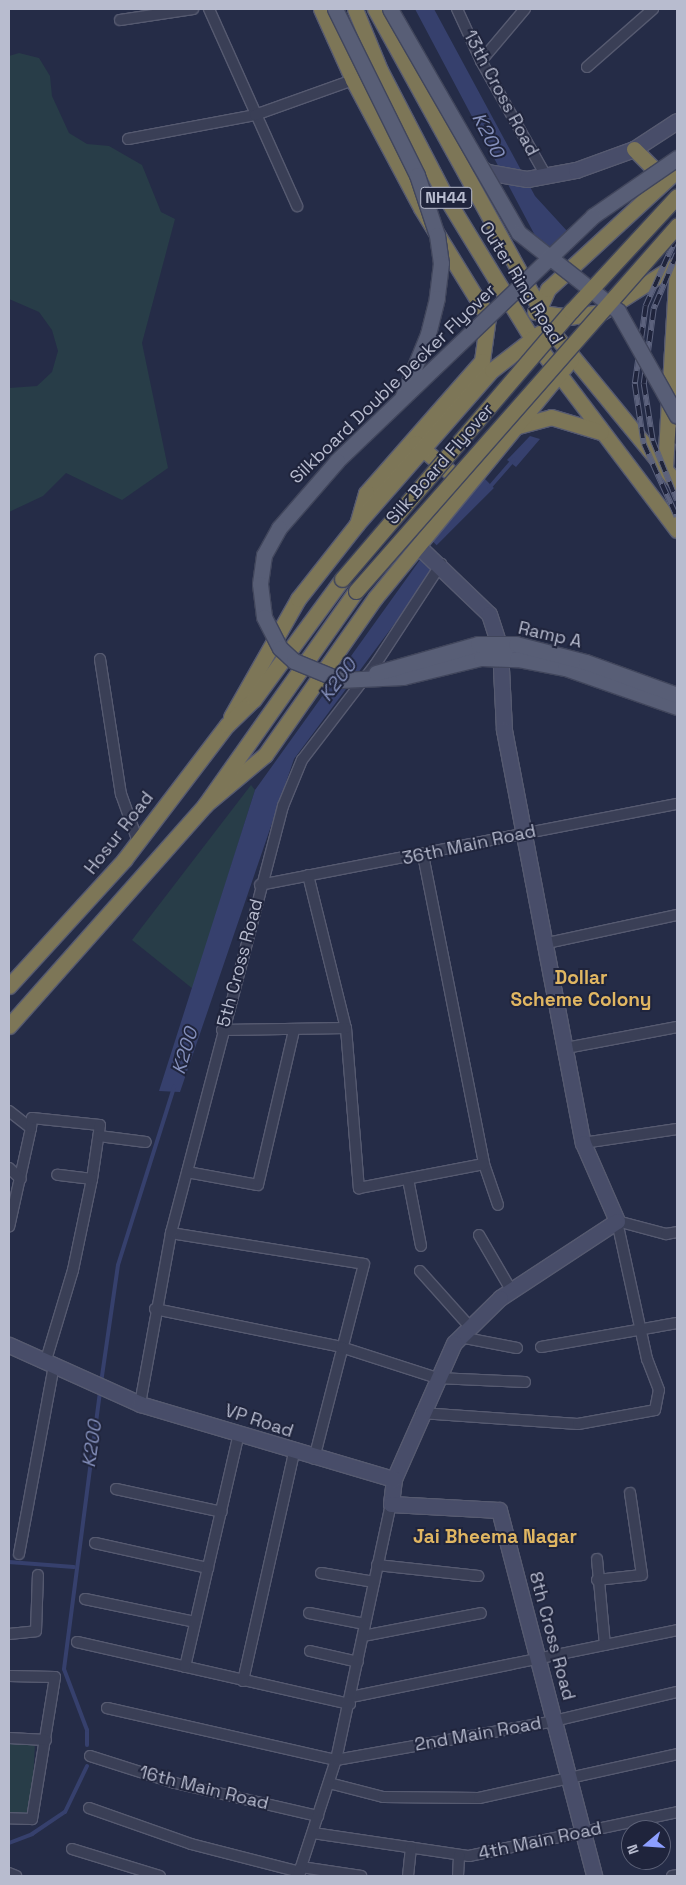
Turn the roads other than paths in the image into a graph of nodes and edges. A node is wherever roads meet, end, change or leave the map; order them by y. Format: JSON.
{"nodes":[{"id":1,"x":194,"y":9,"type":"edge"},
{"id":2,"x":209,"y":9,"type":"edge"},
{"id":3,"x":322,"y":9,"type":"edge"},
{"id":4,"x":335,"y":9,"type":"edge"},
{"id":5,"x":355,"y":9,"type":"edge"},
{"id":6,"x":376,"y":9,"type":"edge"},
{"id":7,"x":390,"y":9,"type":"edge"},
{"id":8,"x":398,"y":9,"type":"edge"},
{"id":9,"x":457,"y":9,"type":"edge"},
{"id":10,"x":525,"y":9,"type":"edge"},
{"id":11,"x":653,"y":9,"type":"edge"},
{"id":12,"x":120,"y":20,"type":"dead end"},
{"id":13,"x":481,"y":61,"type":"junction"},
{"id":14,"x":588,"y":68,"type":"dead end"},
{"id":15,"x":353,"y":80,"type":"junction"},
{"id":16,"x":255,"y":114,"type":"junction"},
{"id":17,"x":677,"y":121,"type":"edge"},
{"id":18,"x":128,"y":140,"type":"dead end"},
{"id":19,"x":634,"y":150,"type":"junction"},
{"id":20,"x":677,"y":158,"type":"edge"},
{"id":21,"x":481,"y":169,"type":"junction"},
{"id":22,"x":677,"y":170,"type":"edge"},
{"id":23,"x":546,"y":176,"type":"junction"},
{"id":24,"x":666,"y":182,"type":"junction"},
{"id":25,"x":677,"y":195,"type":"edge"},
{"id":26,"x":481,"y":204,"type":"junction"},
{"id":27,"x":297,"y":206,"type":"dead end"},
{"id":28,"x":677,"y":224,"type":"edge"},
{"id":29,"x":677,"y":265,"type":"edge"},
{"id":30,"x":498,"y":283,"type":"junction"},
{"id":31,"x":478,"y":295,"type":"junction"},
{"id":32,"x":539,"y":309,"type":"junction"},
{"id":33,"x":521,"y":320,"type":"junction"},
{"id":34,"x":554,"y":334,"type":"junction"},
{"id":35,"x":530,"y":337,"type":"junction"},
{"id":36,"x":571,"y":359,"type":"junction"},
{"id":37,"x":558,"y":375,"type":"junction"},
{"id":38,"x":400,"y":402,"type":"junction"},
{"id":39,"x":672,"y":420,"type":"edge"},
{"id":40,"x":604,"y":434,"type":"junction"},
{"id":41,"x":677,"y":438,"type":"edge"},
{"id":42,"x":418,"y":445,"type":"junction"},
{"id":43,"x":500,"y":445,"type":"junction"},
{"id":44,"x":665,"y":468,"type":"junction"},
{"id":45,"x":677,"y":484,"type":"edge"},
{"id":46,"x":466,"y":486,"type":"junction"},
{"id":47,"x":677,"y":530,"type":"edge"},
{"id":48,"x":422,"y":549,"type":"junction"},
{"id":49,"x":439,"y":563,"type":"junction"},
{"id":50,"x":100,"y":659,"type":"dead end"},
{"id":51,"x":353,"y":681,"type":"junction"},
{"id":52,"x":677,"y":696,"type":"edge"},
{"id":53,"x":254,"y":700,"type":"joint"},
{"id":54,"x":677,"y":707,"type":"edge"},
{"id":55,"x":227,"y":725,"type":"junction"},
{"id":56,"x":677,"y":804,"type":"edge"},
{"id":57,"x":205,"y":805,"type":"junction"},
{"id":58,"x":527,"y":832,"type":"junction"},
{"id":59,"x":138,"y":839,"type":"junction"},
{"id":60,"x":423,"y":854,"type":"junction"},
{"id":61,"x":308,"y":875,"type":"junction"},
{"id":62,"x":260,"y":885,"type":"junction"},
{"id":63,"x":677,"y":915,"type":"edge"},
{"id":64,"x":547,"y":944,"type":"junction"},
{"id":65,"x":9,"y":986,"type":"edge"},
{"id":66,"x":9,"y":1026,"type":"edge"},
{"id":67,"x":677,"y":1027,"type":"edge"},
{"id":68,"x":346,"y":1028,"type":"junction"},
{"id":69,"x":222,"y":1030,"type":"junction"},
{"id":70,"x":294,"y":1030,"type":"junction"},
{"id":71,"x":566,"y":1048,"type":"junction"},
{"id":72,"x":9,"y":1111,"type":"edge"},
{"id":73,"x":31,"y":1128,"type":"junction"},
{"id":74,"x":677,"y":1129,"type":"edge"},
{"id":75,"x":99,"y":1136,"type":"junction"},
{"id":76,"x":146,"y":1142,"type":"dead end"},
{"id":77,"x":583,"y":1143,"type":"junction"},
{"id":78,"x":484,"y":1164,"type":"junction"},
{"id":79,"x":9,"y":1168,"type":"edge"},
{"id":80,"x":187,"y":1172,"type":"junction"},
{"id":81,"x":57,"y":1175,"type":"dead end"},
{"id":82,"x":92,"y":1179,"type":"junction"},
{"id":83,"x":408,"y":1179,"type":"junction"},
{"id":84,"x":21,"y":1180,"type":"junction"},
{"id":85,"x":498,"y":1205,"type":"dead end"},
{"id":86,"x":617,"y":1221,"type":"junction"},
{"id":87,"x":9,"y":1227,"type":"edge"},
{"id":88,"x":677,"y":1232,"type":"edge"},
{"id":89,"x":171,"y":1234,"type":"junction"},
{"id":90,"x":479,"y":1235,"type":"dead end"},
{"id":91,"x":421,"y":1246,"type":"dead end"},
{"id":92,"x":420,"y":1271,"type":"dead end"},
{"id":93,"x":511,"y":1290,"type":"junction"},
{"id":94,"x":155,"y":1308,"type":"junction"},
{"id":95,"x":677,"y":1322,"type":"edge"},
{"id":96,"x":642,"y":1330,"type":"junction"},
{"id":97,"x":465,"y":1332,"type":"junction"},
{"id":98,"x":9,"y":1345,"type":"edge"},
{"id":99,"x":341,"y":1347,"type":"junction"},
{"id":100,"x":541,"y":1347,"type":"dead end"},
{"id":101,"x":516,"y":1348,"type":"dead end"},
{"id":102,"x":50,"y":1363,"type":"junction"},
{"id":103,"x":437,"y":1378,"type":"junction"},
{"id":104,"x":525,"y":1382,"type":"dead end"},
{"id":105,"x":140,"y":1404,"type":"junction"},
{"id":106,"x":421,"y":1413,"type":"junction"},
{"id":107,"x":240,"y":1434,"type":"junction"},
{"id":108,"x":294,"y":1452,"type":"junction"},
{"id":109,"x":314,"y":1459,"type":"junction"},
{"id":110,"x":394,"y":1479,"type":"junction"},
{"id":111,"x":116,"y":1489,"type":"dead end"},
{"id":112,"x":630,"y":1493,"type":"dead end"},
{"id":113,"x":392,"y":1504,"type":"junction"},
{"id":114,"x":222,"y":1512,"type":"junction"},
{"id":115,"x":95,"y":1543,"type":"dead end"},
{"id":116,"x":18,"y":1554,"type":"dead end"},
{"id":117,"x":597,"y":1559,"type":"dead end"},
{"id":118,"x":377,"y":1565,"type":"junction"},
{"id":119,"x":208,"y":1568,"type":"junction"},
{"id":120,"x":321,"y":1573,"type":"dead end"},
{"id":121,"x":38,"y":1575,"type":"dead end"},
{"id":122,"x":478,"y":1576,"type":"dead end"},
{"id":123,"x":597,"y":1580,"type":"junction"},
{"id":124,"x":374,"y":1582,"type":"junction"},
{"id":125,"x":84,"y":1599,"type":"dead end"},
{"id":126,"x":481,"y":1612,"type":"dead end"},
{"id":127,"x":309,"y":1613,"type":"dead end"},
{"id":128,"x":195,"y":1622,"type":"junction"},
{"id":129,"x":365,"y":1624,"type":"junction"},
{"id":130,"x":677,"y":1630,"type":"edge"},
{"id":131,"x":9,"y":1634,"type":"edge"},
{"id":132,"x":363,"y":1636,"type":"junction"},
{"id":133,"x":77,"y":1642,"type":"dead end"},
{"id":134,"x":605,"y":1645,"type":"junction"},
{"id":135,"x":310,"y":1651,"type":"dead end"},
{"id":136,"x":539,"y":1660,"type":"junction"},
{"id":137,"x":358,"y":1662,"type":"junction"},
{"id":138,"x":185,"y":1667,"type":"junction"},
{"id":139,"x":9,"y":1676,"type":"edge"},
{"id":140,"x":243,"y":1681,"type":"junction"},
{"id":141,"x":677,"y":1692,"type":"edge"},
{"id":142,"x":351,"y":1700,"type":"junction"},
{"id":143,"x":107,"y":1708,"type":"dead end"},
{"id":144,"x":554,"y":1721,"type":"junction"},
{"id":145,"x":9,"y":1738,"type":"edge"},
{"id":146,"x":46,"y":1740,"type":"junction"},
{"id":147,"x":677,"y":1754,"type":"edge"},
{"id":148,"x":90,"y":1756,"type":"dead end"},
{"id":149,"x":336,"y":1760,"type":"junction"},
{"id":150,"x":568,"y":1775,"type":"junction"},
{"id":151,"x":329,"y":1783,"type":"junction"},
{"id":152,"x":89,"y":1808,"type":"dead end"},
{"id":153,"x":677,"y":1812,"type":"edge"},
{"id":154,"x":318,"y":1816,"type":"junction"},
{"id":155,"x":9,"y":1818,"type":"edge"},
{"id":156,"x":581,"y":1831,"type":"junction"},
{"id":157,"x":313,"y":1833,"type":"junction"},
{"id":158,"x":411,"y":1847,"type":"junction"},
{"id":159,"x":72,"y":1849,"type":"dead end"},
{"id":160,"x":459,"y":1855,"type":"junction"},
{"id":161,"x":300,"y":1872,"type":"edge"},
{"id":162,"x":9,"y":1873,"type":"edge"},
{"id":163,"x":677,"y":1875,"type":"edge"},
{"id":164,"x":16,"y":1876,"type":"edge"},
{"id":165,"x":160,"y":1876,"type":"edge"},
{"id":166,"x":361,"y":1876,"type":"edge"},
{"id":167,"x":408,"y":1876,"type":"edge"},
{"id":168,"x":458,"y":1876,"type":"edge"},
{"id":169,"x":594,"y":1876,"type":"edge"},
{"id":170,"x":672,"y":1876,"type":"edge"}],
"edges":[{"from":1,"to":12,"type":"street"},
{"from":2,"to":16,"type":"street"},
{"from":3,"to":15,"type":"highway"},
{"from":4,"to":38,"type":"main road","bridge":true},
{"from":5,"to":30,"type":"highway","name":"Outer Ring Road","number":"NH44"},
{"from":6,"to":26,"type":"highway","name":"Outer Ring Road","number":"NH44"},
{"from":7,"to":39,"type":"main road","bridge":true},
{"from":8,"to":21,"type":"street"},
{"from":9,"to":13,"type":"street","name":"13th Cross Road"},
{"from":10,"to":13,"type":"street"},
{"from":11,"to":14,"type":"street"},
{"from":13,"to":23,"type":"street","name":"13th Cross Road"},
{"from":15,"to":16,"type":"street"},
{"from":15,"to":31,"type":"highway"},
{"from":16,"to":18,"type":"street"},
{"from":16,"to":27,"type":"street"},
{"from":17,"to":19,"type":"street"},
{"from":19,"to":23,"type":"street"},
{"from":19,"to":24,"type":"highway"},
{"from":20,"to":38,"type":"main road","name":"Silkboard Double Decker Flyover","bridge":true},
{"from":21,"to":23,"type":"street"},
{"from":21,"to":26,"type":"highway"},
{"from":22,"to":24,"type":"highway"},
{"from":24,"to":25,"type":"highway"},
{"from":24,"to":32,"type":"highway"},
{"from":25,"to":53,"type":"highway","name":"Silk Board Flyover","bridge":true},
{"from":26,"to":32,"type":"highway","name":"Outer Ring Road","number":"NH44"},
{"from":28,"to":57,"type":"highway","name":"Silk Board Flyover","bridge":true},
{"from":29,"to":32,"type":"highway"},
{"from":29,"to":39,"type":"highway"},
{"from":30,"to":31,"type":"highway"},
{"from":30,"to":33,"type":"highway","name":"Outer Ring Road","number":"NH44"},
{"from":31,"to":42,"type":"highway"},
{"from":32,"to":33,"type":"highway"},
{"from":32,"to":34,"type":"highway","name":"Outer Ring Road"},
{"from":33,"to":35,"type":"highway","name":"Outer Ring Road"},
{"from":34,"to":35,"type":"highway"},
{"from":34,"to":36,"type":"highway","name":"Outer Ring Road"},
{"from":35,"to":37,"type":"highway","name":"Outer Ring Road"},
{"from":35,"to":42,"type":"highway"},
{"from":36,"to":37,"type":"highway"},
{"from":36,"to":44,"type":"highway","name":"Outer Ring Road"},
{"from":37,"to":40,"type":"highway","name":"Outer Ring Road"},
{"from":37,"to":43,"type":"highway"},
{"from":38,"to":51,"type":"main road","name":"Silkboard Double Decker Flyover","bridge":true},
{"from":39,"to":41,"type":"street"},
{"from":39,"to":44,"type":"highway"},
{"from":40,"to":43,"type":"highway"},
{"from":40,"to":47,"type":"highway","name":"Outer Ring Road"},
{"from":42,"to":46,"type":"highway"},
{"from":42,"to":55,"type":"highway"},
{"from":43,"to":46,"type":"highway"},
{"from":44,"to":45,"type":"highway","name":"Outer Ring Road"},
{"from":46,"to":48,"type":"highway"},
{"from":48,"to":49,"type":"street"},
{"from":48,"to":57,"type":"highway"},
{"from":49,"to":58,"type":"street"},
{"from":49,"to":62,"type":"street","name":"5th Cross Road"},
{"from":50,"to":59,"type":"street"},
{"from":51,"to":52,"type":"main road","name":"Ramp A","bridge":true},
{"from":51,"to":54,"type":"main road","bridge":true},
{"from":53,"to":55,"type":"highway","name":"Hosur Road"},
{"from":55,"to":59,"type":"highway","name":"Hosur Road"},
{"from":56,"to":58,"type":"street","name":"36th Main Road"},
{"from":57,"to":66,"type":"highway"},
{"from":58,"to":60,"type":"street","name":"36th Main Road"},
{"from":58,"to":64,"type":"street"},
{"from":59,"to":65,"type":"highway","name":"Hosur Road"},
{"from":60,"to":61,"type":"street","name":"36th Main Road"},
{"from":60,"to":78,"type":"street"},
{"from":61,"to":62,"type":"street","name":"36th Main Road"},
{"from":61,"to":68,"type":"street"},
{"from":62,"to":69,"type":"street","name":"5th Cross Road"},
{"from":63,"to":64,"type":"street"},
{"from":64,"to":71,"type":"street"},
{"from":67,"to":71,"type":"street"},
{"from":68,"to":70,"type":"street"},
{"from":68,"to":83,"type":"street"},
{"from":69,"to":70,"type":"street"},
{"from":69,"to":80,"type":"street","name":"5th Cross Road"},
{"from":70,"to":80,"type":"street"},
{"from":71,"to":77,"type":"street"},
{"from":72,"to":73,"type":"street"},
{"from":73,"to":75,"type":"street"},
{"from":73,"to":84,"type":"street"},
{"from":74,"to":77,"type":"street"},
{"from":75,"to":76,"type":"street"},
{"from":75,"to":82,"type":"street"},
{"from":77,"to":86,"type":"street"},
{"from":78,"to":83,"type":"street"},
{"from":78,"to":85,"type":"street"},
{"from":79,"to":84,"type":"street"},
{"from":80,"to":89,"type":"street","name":"5th Cross Road"},
{"from":81,"to":82,"type":"street"},
{"from":82,"to":102,"type":"street"},
{"from":83,"to":91,"type":"street"},
{"from":84,"to":87,"type":"street"},
{"from":86,"to":88,"type":"street"},
{"from":86,"to":93,"type":"street"},
{"from":86,"to":96,"type":"street"},
{"from":89,"to":94,"type":"street","name":"5th Cross Road"},
{"from":89,"to":99,"type":"street"},
{"from":90,"to":93,"type":"street"},
{"from":92,"to":97,"type":"street"},
{"from":93,"to":97,"type":"street"},
{"from":94,"to":99,"type":"street"},
{"from":94,"to":105,"type":"street","name":"5th Cross Road"},
{"from":95,"to":96,"type":"street"},
{"from":96,"to":100,"type":"street"},
{"from":96,"to":106,"type":"street"},
{"from":97,"to":101,"type":"street"},
{"from":97,"to":103,"type":"street"},
{"from":98,"to":102,"type":"street","name":"VP Road"},
{"from":99,"to":103,"type":"street"},
{"from":99,"to":109,"type":"street"},
{"from":102,"to":105,"type":"street","name":"VP Road"},
{"from":102,"to":116,"type":"street"},
{"from":103,"to":104,"type":"street"},
{"from":103,"to":106,"type":"street"},
{"from":105,"to":107,"type":"street","name":"VP Road"},
{"from":106,"to":110,"type":"street"},
{"from":107,"to":108,"type":"street","name":"VP Road"},
{"from":107,"to":114,"type":"street"},
{"from":108,"to":109,"type":"street","name":"VP Road"},
{"from":108,"to":140,"type":"street"},
{"from":109,"to":110,"type":"street","name":"VP Road"},
{"from":110,"to":113,"type":"street"},
{"from":111,"to":114,"type":"street"},
{"from":112,"to":123,"type":"street"},
{"from":113,"to":118,"type":"street"},
{"from":113,"to":136,"type":"street","name":"8th Cross Road"},
{"from":114,"to":119,"type":"street"},
{"from":115,"to":119,"type":"street"},
{"from":117,"to":123,"type":"street"},
{"from":118,"to":122,"type":"street"},
{"from":118,"to":124,"type":"street"},
{"from":119,"to":128,"type":"street"},
{"from":120,"to":124,"type":"street"},
{"from":121,"to":131,"type":"street"},
{"from":123,"to":134,"type":"street"},
{"from":124,"to":129,"type":"street"},
{"from":125,"to":128,"type":"street"},
{"from":126,"to":132,"type":"street"},
{"from":127,"to":129,"type":"street"},
{"from":128,"to":138,"type":"street"},
{"from":129,"to":132,"type":"street"},
{"from":130,"to":134,"type":"street"},
{"from":132,"to":137,"type":"street"},
{"from":133,"to":138,"type":"street"},
{"from":134,"to":136,"type":"street"},
{"from":135,"to":137,"type":"street"},
{"from":136,"to":142,"type":"street"},
{"from":136,"to":144,"type":"street","name":"8th Cross Road"},
{"from":137,"to":142,"type":"street"},
{"from":138,"to":140,"type":"street"},
{"from":139,"to":146,"type":"street"},
{"from":140,"to":142,"type":"street"},
{"from":141,"to":144,"type":"street","name":"2nd Main Road"},
{"from":142,"to":149,"type":"street"},
{"from":143,"to":149,"type":"street"},
{"from":144,"to":149,"type":"street","name":"2nd Main Road"},
{"from":144,"to":150,"type":"street","name":"8th Cross Road"},
{"from":145,"to":146,"type":"street"},
{"from":146,"to":155,"type":"street"},
{"from":147,"to":150,"type":"street"},
{"from":148,"to":154,"type":"street","name":"16th Main Road"},
{"from":149,"to":151,"type":"street"},
{"from":150,"to":151,"type":"street"},
{"from":150,"to":156,"type":"street","name":"8th Cross Road"},
{"from":151,"to":154,"type":"street"},
{"from":152,"to":161,"type":"street"},
{"from":153,"to":156,"type":"street","name":"4th Main Road"},
{"from":154,"to":157,"type":"street"},
{"from":156,"to":160,"type":"street","name":"4th Main Road"},
{"from":156,"to":169,"type":"street","name":"8th Cross Road"},
{"from":157,"to":158,"type":"street","name":"4th Main Road"},
{"from":157,"to":161,"type":"street"},
{"from":158,"to":160,"type":"street","name":"4th Main Road"},
{"from":158,"to":167,"type":"street"},
{"from":159,"to":165,"type":"street"},
{"from":160,"to":168,"type":"street"},
{"from":161,"to":166,"type":"street"},
{"from":162,"to":164,"type":"street"},
{"from":163,"to":170,"type":"street"}]}
